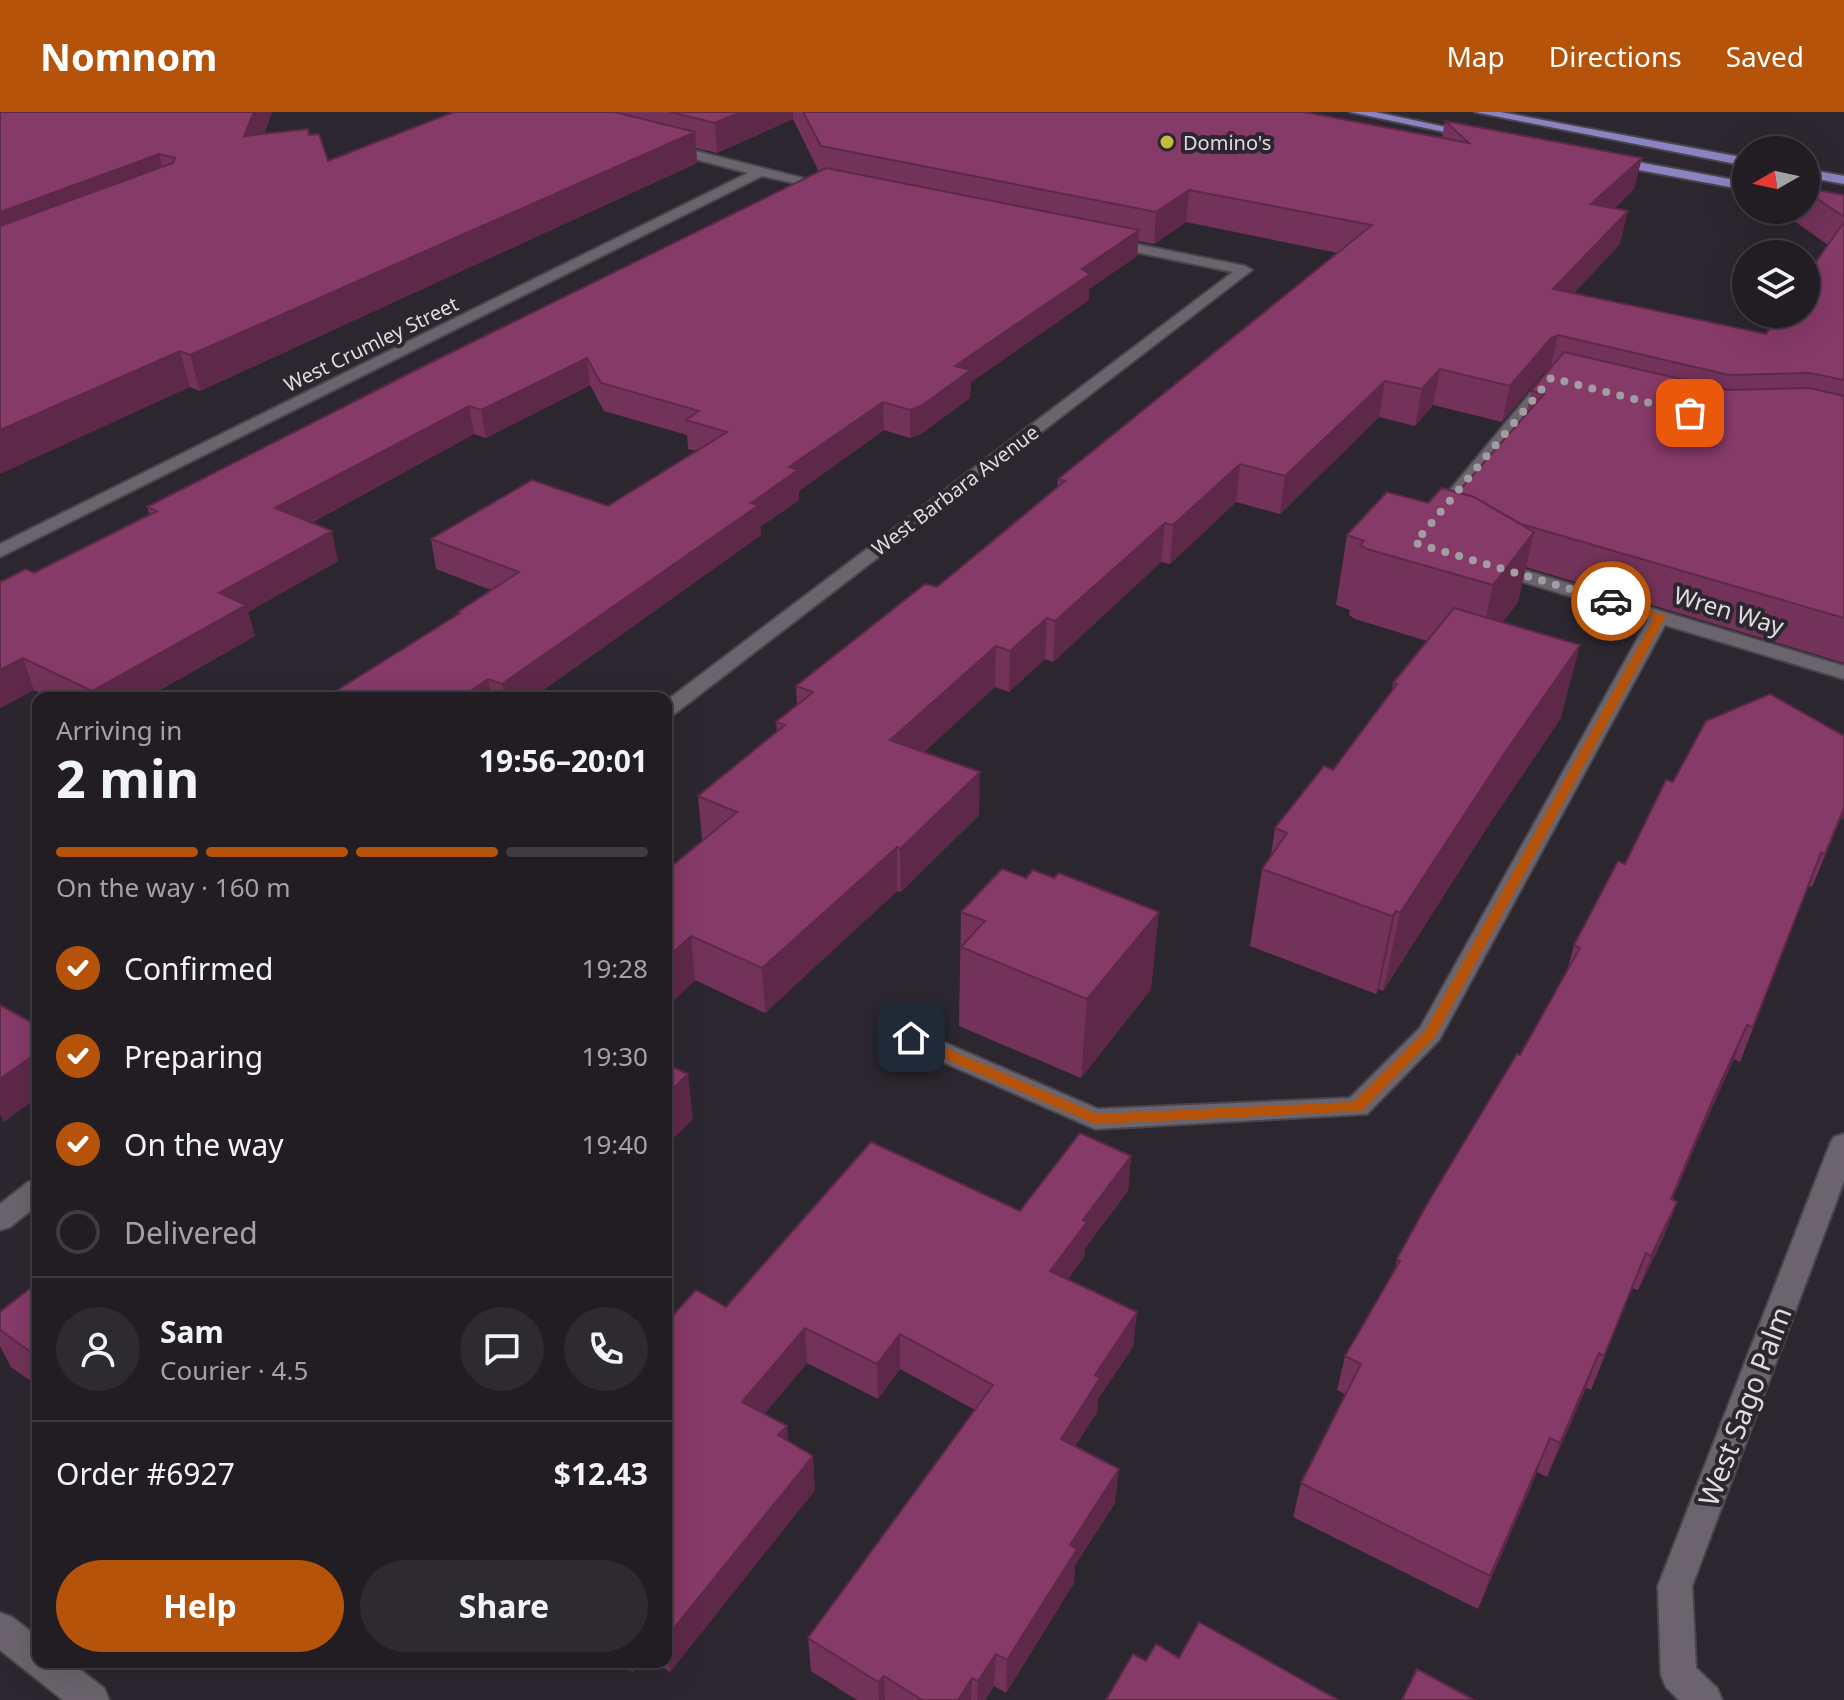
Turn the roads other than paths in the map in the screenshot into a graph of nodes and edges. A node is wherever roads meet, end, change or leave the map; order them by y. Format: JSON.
{"nodes":[{"id":1,"x":1356,"y":112,"type":"edge"},
{"id":2,"x":1490,"y":113,"type":"edge"},
{"id":3,"x":1487,"y":137,"type":"edge"},
{"id":4,"x":656,"y":145,"type":"edge"},
{"id":5,"x":1721,"y":157,"type":"junction"},
{"id":6,"x":1602,"y":159,"type":"edge"},
{"id":7,"x":1732,"y":159,"type":"edge"},
{"id":8,"x":760,"y":172,"type":"junction"},
{"id":9,"x":1820,"y":176,"type":"edge"},
{"id":10,"x":1706,"y":179,"type":"junction"},
{"id":11,"x":1844,"y":180,"type":"edge"},
{"id":12,"x":1732,"y":184,"type":"edge"},
{"id":13,"x":839,"y":188,"type":"edge"},
{"id":14,"x":1089,"y":238,"type":"edge"},
{"id":15,"x":1558,"y":380,"type":"edge"},
{"id":16,"x":1425,"y":531,"type":"edge"},
{"id":17,"x":0,"y":551,"type":"edge"},
{"id":18,"x":1473,"y":560,"type":"edge"},
{"id":19,"x":1660,"y":616,"type":"junction"},
{"id":20,"x":1844,"y":673,"type":"edge"},
{"id":21,"x":672,"y":706,"type":"edge"},
{"id":22,"x":911,"y":1038,"type":"dead end"},
{"id":23,"x":1844,"y":1144,"type":"edge"},
{"id":24,"x":32,"y":1195,"type":"edge"},
{"id":25,"x":0,"y":1219,"type":"edge"},
{"id":26,"x":0,"y":1629,"type":"edge"},
{"id":27,"x":32,"y":1654,"type":"edge"},
{"id":28,"x":50,"y":1668,"type":"edge"},
{"id":29,"x":1692,"y":1688,"type":"edge"},
{"id":30,"x":91,"y":1700,"type":"edge"}],
"edges":[{"from":1,"to":3,"type":"main road"},
{"from":2,"to":5,"type":"main road"},
{"from":4,"to":8,"type":"street"},
{"from":5,"to":7,"type":"main road"},
{"from":5,"to":10,"type":"main road"},
{"from":6,"to":10,"type":"main road"},
{"from":8,"to":13,"type":"street"},
{"from":8,"to":17,"type":"street","name":"West Crumley Street"},
{"from":9,"to":11,"type":"main road"},
{"from":10,"to":12,"type":"main road"},
{"from":14,"to":21,"type":"street","name":"West Barbara Avenue"},
{"from":15,"to":16,"type":"street"},
{"from":18,"to":19,"type":"street","name":"Wren Way"},
{"from":19,"to":20,"type":"street","name":"Wren Way"},
{"from":19,"to":22,"type":"street"},
{"from":23,"to":29,"type":"street","name":"West Sago Palm"},
{"from":24,"to":25,"type":"street"},
{"from":26,"to":27,"type":"street"},
{"from":28,"to":30,"type":"street"}]}
